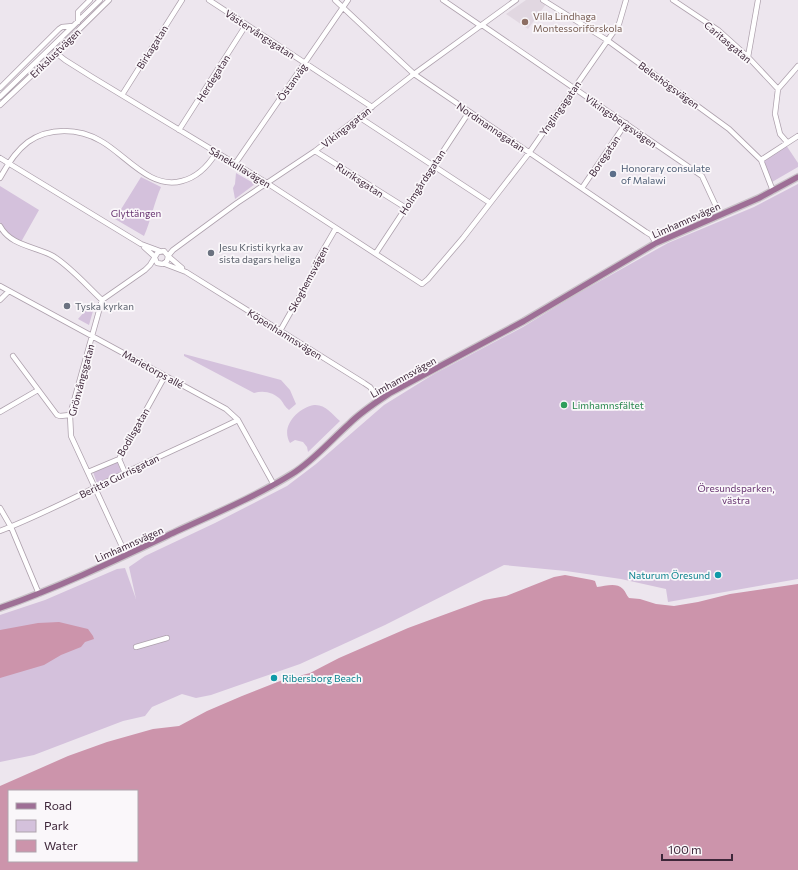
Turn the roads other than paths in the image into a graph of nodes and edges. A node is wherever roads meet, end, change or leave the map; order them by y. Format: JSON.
{"nodes":[{"id":1,"x":90,"y":0,"type":"edge"},
{"id":2,"x":100,"y":0,"type":"edge"},
{"id":3,"x":108,"y":0,"type":"edge"},
{"id":4,"x":182,"y":0,"type":"edge"},
{"id":5,"x":209,"y":0,"type":"edge"},
{"id":6,"x":335,"y":0,"type":"edge"},
{"id":7,"x":348,"y":0,"type":"edge"},
{"id":8,"x":443,"y":0,"type":"edge"},
{"id":9,"x":516,"y":0,"type":"edge"},
{"id":10,"x":543,"y":0,"type":"edge"},
{"id":11,"x":626,"y":0,"type":"edge"},
{"id":12,"x":673,"y":0,"type":"edge"},
{"id":13,"x":758,"y":0,"type":"edge"},
{"id":14,"x":343,"y":7,"type":"junction"},
{"id":15,"x":78,"y":22,"type":"junction"},
{"id":16,"x":246,"y":25,"type":"junction"},
{"id":17,"x":74,"y":26,"type":"junction"},
{"id":18,"x":482,"y":26,"type":"junction"},
{"id":19,"x":607,"y":40,"type":"junction"},
{"id":20,"x":55,"y":52,"type":"junction"},
{"id":21,"x":748,"y":57,"type":"junction"},
{"id":22,"x":305,"y":63,"type":"junction"},
{"id":23,"x":798,"y":66,"type":"edge"},
{"id":24,"x":414,"y":74,"type":"junction"},
{"id":25,"x":0,"y":88,"type":"edge"},
{"id":26,"x":574,"y":88,"type":"junction"},
{"id":27,"x":778,"y":90,"type":"junction"},
{"id":28,"x":122,"y":95,"type":"junction"},
{"id":29,"x":0,"y":97,"type":"edge"},
{"id":30,"x":0,"y":105,"type":"edge"},
{"id":31,"x":372,"y":107,"type":"junction"},
{"id":32,"x":469,"y":112,"type":"junction"},
{"id":33,"x":358,"y":117,"type":"junction"},
{"id":34,"x":626,"y":123,"type":"junction"},
{"id":35,"x":179,"y":130,"type":"junction"},
{"id":36,"x":798,"y":136,"type":"edge"},
{"id":37,"x":787,"y":142,"type":"junction"},
{"id":38,"x":315,"y":151,"type":"junction"},
{"id":39,"x":216,"y":153,"type":"junction"},
{"id":40,"x":529,"y":153,"type":"junction"},
{"id":41,"x":0,"y":158,"type":"edge"},
{"id":42,"x":761,"y":160,"type":"junction"},
{"id":43,"x":8,"y":163,"type":"junction"},
{"id":44,"x":235,"y":164,"type":"junction"},
{"id":45,"x":434,"y":165,"type":"junction"},
{"id":46,"x":798,"y":177,"type":"edge"},
{"id":47,"x":0,"y":178,"type":"edge"},
{"id":48,"x":267,"y":183,"type":"junction"},
{"id":49,"x":582,"y":188,"type":"junction"},
{"id":50,"x":773,"y":191,"type":"junction"},
{"id":51,"x":712,"y":197,"type":"junction"},
{"id":52,"x":706,"y":200,"type":"dead end"},
{"id":53,"x":490,"y":203,"type":"junction"},
{"id":54,"x":715,"y":204,"type":"dead end"},
{"id":55,"x":406,"y":208,"type":"junction"},
{"id":56,"x":0,"y":226,"type":"edge"},
{"id":57,"x":336,"y":228,"type":"junction"},
{"id":58,"x":656,"y":242,"type":"junction"},
{"id":59,"x":141,"y":244,"type":"junction"},
{"id":60,"x":173,"y":250,"type":"junction"},
{"id":61,"x":162,"y":251,"type":"junction"},
{"id":62,"x":376,"y":253,"type":"junction"},
{"id":63,"x":168,"y":256,"type":"junction"},
{"id":64,"x":154,"y":258,"type":"junction"},
{"id":65,"x":162,"y":264,"type":"junction"},
{"id":66,"x":145,"y":270,"type":"junction"},
{"id":67,"x":186,"y":272,"type":"junction"},
{"id":68,"x":422,"y":284,"type":"joint"},
{"id":69,"x":0,"y":286,"type":"edge"},
{"id":70,"x":9,"y":291,"type":"junction"},
{"id":71,"x":0,"y":300,"type":"edge"},
{"id":72,"x":102,"y":300,"type":"junction"},
{"id":73,"x":280,"y":331,"type":"junction"},
{"id":74,"x":92,"y":336,"type":"junction"},
{"id":75,"x":13,"y":356,"type":"dead end"},
{"id":76,"x":165,"y":376,"type":"junction"},
{"id":77,"x":38,"y":390,"type":"junction"},
{"id":78,"x":379,"y":400,"type":"junction"},
{"id":79,"x":0,"y":412,"type":"edge"},
{"id":80,"x":70,"y":415,"type":"junction"},
{"id":81,"x":238,"y":420,"type":"junction"},
{"id":82,"x":119,"y":459,"type":"junction"},
{"id":83,"x":88,"y":472,"type":"junction"},
{"id":84,"x":125,"y":473,"type":"junction"},
{"id":85,"x":274,"y":485,"type":"junction"},
{"id":86,"x":95,"y":489,"type":"junction"},
{"id":87,"x":0,"y":508,"type":"edge"},
{"id":88,"x":11,"y":527,"type":"junction"},
{"id":89,"x":0,"y":531,"type":"edge"},
{"id":90,"x":126,"y":555,"type":"junction"},
{"id":91,"x":39,"y":594,"type":"junction"},
{"id":92,"x":0,"y":608,"type":"edge"},
{"id":93,"x":167,"y":638,"type":"dead end"},
{"id":94,"x":136,"y":647,"type":"dead end"}],
"edges":[{"from":1,"to":15,"type":"street","name":"Erikslustvägen"},
{"from":2,"to":15,"type":"street","name":"Erikslustvägen"},
{"from":3,"to":20,"type":"street","name":"Erikslustvägen"},
{"from":4,"to":28,"type":"street","name":"Birkagatan"},
{"from":5,"to":16,"type":"street","name":"Västervångsgatan"},
{"from":6,"to":14,"type":"street","name":"Nordmannagatan"},
{"from":7,"to":14,"type":"street","name":"Östanväg"},
{"from":8,"to":18,"type":"street","name":"Vikingsbergsvägen"},
{"from":9,"to":18,"type":"street","name":"Vikingagatan"},
{"from":10,"to":19,"type":"street","name":"Beleshögsvägen"},
{"from":11,"to":19,"type":"street","name":"Ynglingagatan"},
{"from":12,"to":21,"type":"street","name":"Caritasgatan"},
{"from":13,"to":21,"type":"street"},
{"from":14,"to":22,"type":"street","name":"Östanväg"},
{"from":14,"to":24,"type":"street","name":"Nordmannagatan"},
{"from":15,"to":17,"type":"street","name":"Erikslustvägen"},
{"from":16,"to":22,"type":"street","name":"Västervångsgatan"},
{"from":16,"to":35,"type":"street","name":"Herdegatan"},
{"from":17,"to":25,"type":"street","name":"Erikslustvägen"},
{"from":17,"to":29,"type":"street","name":"Erikslustvägen"},
{"from":18,"to":24,"type":"street","name":"Vikingagatan"},
{"from":18,"to":26,"type":"street","name":"Vikingsbergsvägen"},
{"from":19,"to":26,"type":"street","name":"Ynglingagatan"},
{"from":19,"to":42,"type":"street","name":"Beleshögsvägen"},
{"from":20,"to":28,"type":"street","name":"Sånekullavägen"},
{"from":20,"to":30,"type":"street","name":"Erikslustvägen"},
{"from":21,"to":27,"type":"street","name":"Caritasgatan"},
{"from":22,"to":31,"type":"street","name":"Västervångsgatan"},
{"from":22,"to":44,"type":"street","name":"Östanväg"},
{"from":23,"to":27,"type":"street"},
{"from":24,"to":31,"type":"street","name":"Vikingagatan"},
{"from":24,"to":32,"type":"street","name":"Nordmannagatan"},
{"from":26,"to":34,"type":"street","name":"Vikingsbergsvägen"},
{"from":26,"to":40,"type":"street","name":"Ynglingagatan"},
{"from":27,"to":37,"type":"street"},
{"from":28,"to":35,"type":"street","name":"Sånekullavägen"},
{"from":31,"to":33,"type":"street","name":"Vikingagatan"},
{"from":32,"to":40,"type":"street","name":"Nordmannagatan"},
{"from":32,"to":45,"type":"street","name":"Holmgårdsgatan"},
{"from":33,"to":38,"type":"street","name":"Vikingagatan"},
{"from":33,"to":45,"type":"street"},
{"from":34,"to":49,"type":"street","name":"Boregatan"},
{"from":34,"to":51,"type":"street","name":"Vikingsbergsvägen"},
{"from":35,"to":39,"type":"street","name":"Sånekullavägen"},
{"from":36,"to":37,"type":"street"},
{"from":37,"to":42,"type":"street"},
{"from":38,"to":48,"type":"street","name":"Vikingagatan"},
{"from":38,"to":55,"type":"street","name":"Ruriksgatan"},
{"from":39,"to":43,"type":"street"},
{"from":39,"to":44,"type":"street","name":"Sånekullavägen"},
{"from":40,"to":49,"type":"street","name":"Nordmannagatan"},
{"from":40,"to":53,"type":"street","name":"Ynglingagatan"},
{"from":41,"to":43,"type":"street"},
{"from":42,"to":50,"type":"street","name":"Beleshögsvägen"},
{"from":43,"to":47,"type":"street"},
{"from":43,"to":59,"type":"street"},
{"from":44,"to":48,"type":"street","name":"Sånekullavägen"},
{"from":45,"to":53,"type":"street"},
{"from":45,"to":55,"type":"street","name":"Holmgårdsgatan"},
{"from":46,"to":50,"type":"main road","name":"Limhamnsvägen"},
{"from":48,"to":57,"type":"street","name":"Sånekullavägen"},
{"from":48,"to":60,"type":"street","name":"Vikingagatan"},
{"from":49,"to":58,"type":"street","name":"Nordmannagatan"},
{"from":50,"to":58,"type":"main road","name":"Limhamnsvägen"},
{"from":51,"to":52,"type":"street"},
{"from":51,"to":54,"type":"street","name":"Vikingsbergsvägen"},
{"from":53,"to":68,"type":"street","name":"Ynglingagatan"},
{"from":55,"to":62,"type":"street","name":"Holmgårdsgatan"},
{"from":56,"to":72,"type":"street"},
{"from":57,"to":62,"type":"street","name":"Sånekullavägen"},
{"from":57,"to":73,"type":"street","name":"Skoghemsvägen"},
{"from":58,"to":78,"type":"main road","name":"Limhamnsvägen"},
{"from":59,"to":61,"type":"street"},
{"from":59,"to":64,"type":"street"},
{"from":60,"to":61,"type":"street","name":"Vikingagatan"},
{"from":60,"to":63,"type":"street","name":"Vikingagatan"},
{"from":61,"to":63,"type":"street"},
{"from":61,"to":64,"type":"street"},
{"from":62,"to":68,"type":"street","name":"Sånekullavägen"},
{"from":63,"to":65,"type":"street"},
{"from":63,"to":67,"type":"street","name":"Köpenhamnsvägen"},
{"from":64,"to":65,"type":"street"},
{"from":64,"to":66,"type":"street"},
{"from":65,"to":66,"type":"street"},
{"from":65,"to":67,"type":"street","name":"Köpenhamnsvägen"},
{"from":66,"to":72,"type":"street"},
{"from":67,"to":73,"type":"street","name":"Köpenhamnsvägen"},
{"from":69,"to":70,"type":"street","name":"Marietorps allé"},
{"from":70,"to":71,"type":"street"},
{"from":70,"to":74,"type":"street","name":"Marietorps allé"},
{"from":72,"to":74,"type":"street"},
{"from":73,"to":78,"type":"street","name":"Köpenhamnsvägen"},
{"from":74,"to":76,"type":"street","name":"Marietorps allé"},
{"from":74,"to":80,"type":"street","name":"Grönvångsgatan"},
{"from":75,"to":77,"type":"street"},
{"from":76,"to":81,"type":"street","name":"Marietorps allé"},
{"from":76,"to":82,"type":"street","name":"Bodilsgatan"},
{"from":77,"to":79,"type":"street"},
{"from":77,"to":80,"type":"street"},
{"from":78,"to":85,"type":"main road","name":"Limhamnsvägen"},
{"from":80,"to":83,"type":"street","name":"Grönvångsgatan"},
{"from":81,"to":84,"type":"street","name":"Beritta Gurrisgatan"},
{"from":81,"to":85,"type":"street","name":"Marietorps allé"},
{"from":82,"to":83,"type":"street","name":"Bodilsgatan"},
{"from":82,"to":84,"type":"street"},
{"from":83,"to":86,"type":"street","name":"Grönvångsgatan"},
{"from":84,"to":86,"type":"street","name":"Beritta Gurrisgatan"},
{"from":85,"to":90,"type":"main road","name":"Limhamnsvägen"},
{"from":86,"to":88,"type":"street","name":"Beritta Gurrisgatan"},
{"from":86,"to":90,"type":"street","name":"Grönvångsgatan"},
{"from":87,"to":88,"type":"street"},
{"from":88,"to":89,"type":"street","name":"Beritta Gurrisgatan"},
{"from":88,"to":91,"type":"street"},
{"from":90,"to":91,"type":"main road","name":"Limhamnsvägen"},
{"from":91,"to":92,"type":"main road","name":"Limhamnsvägen"},
{"from":93,"to":94,"type":"street"}]}
